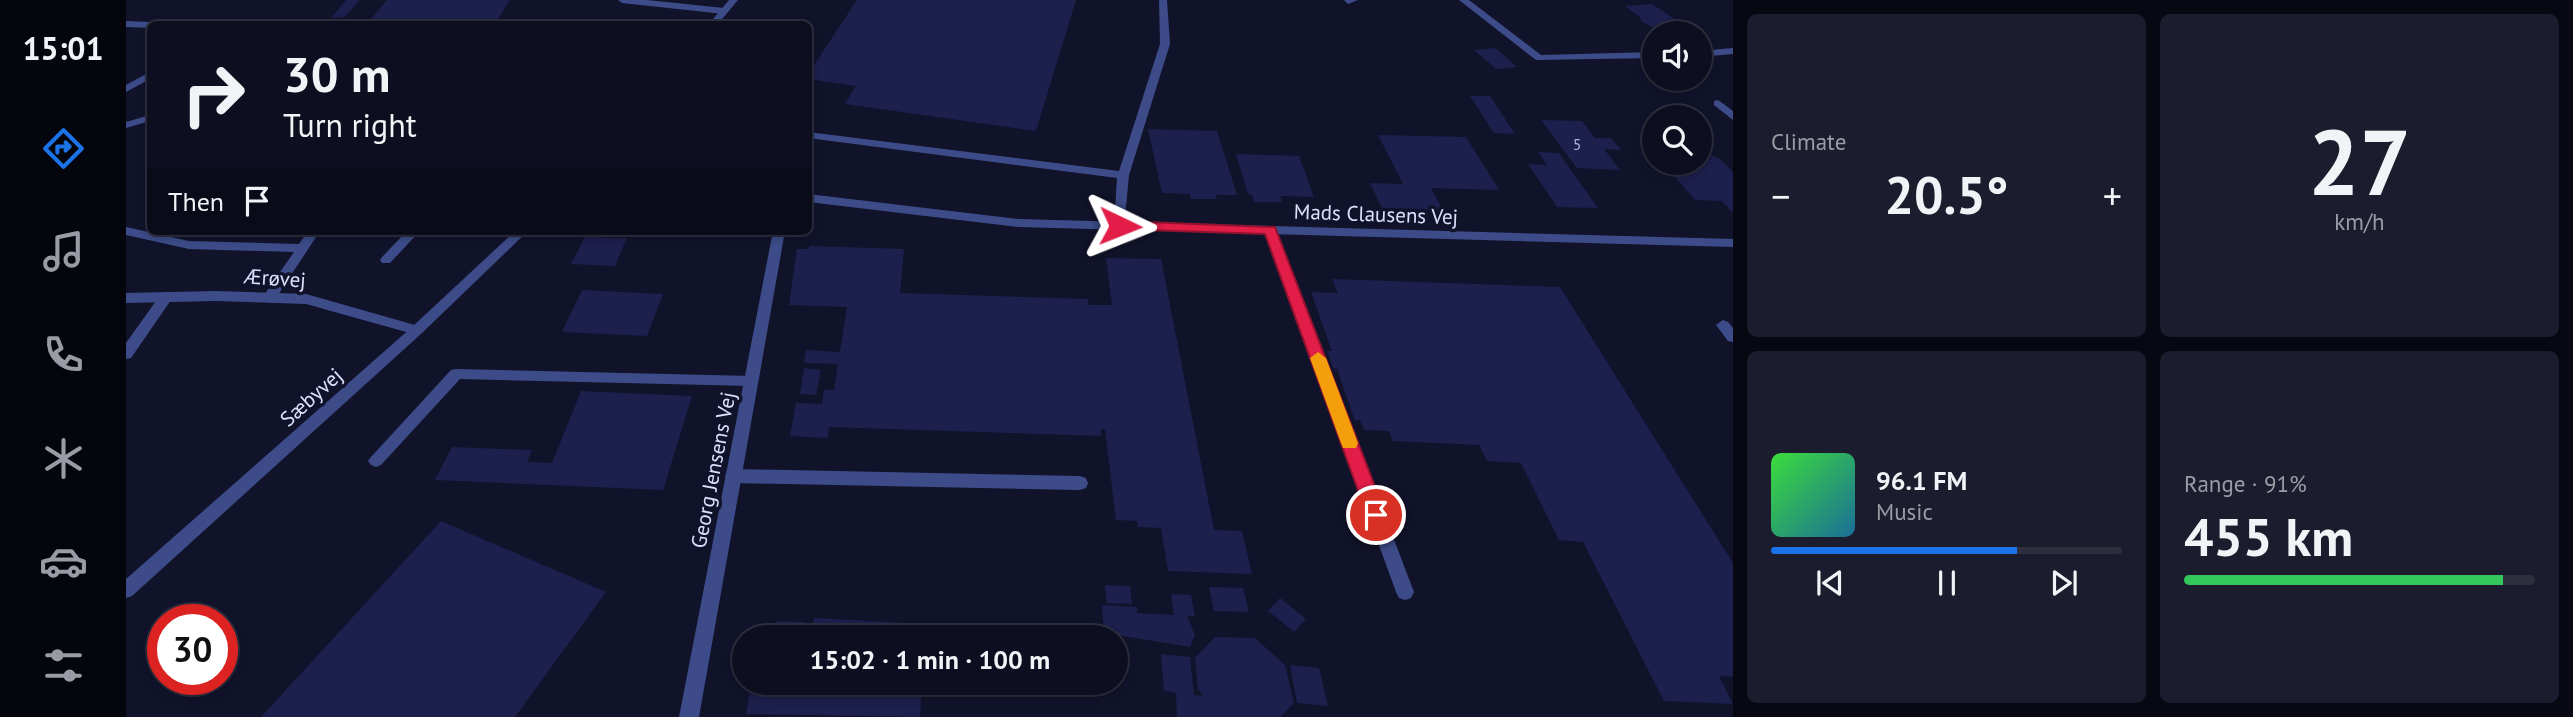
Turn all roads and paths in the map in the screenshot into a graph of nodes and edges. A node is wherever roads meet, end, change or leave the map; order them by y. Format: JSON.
{"nodes":[{"id":1,"x":622,"y":0,"type":"edge"},
{"id":2,"x":734,"y":0,"type":"edge"},
{"id":3,"x":1163,"y":0,"type":"edge"},
{"id":4,"x":1354,"y":0,"type":"edge"},
{"id":5,"x":1463,"y":0,"type":"edge"},
{"id":6,"x":1348,"y":1,"type":"edge"},
{"id":7,"x":724,"y":11,"type":"junction"},
{"id":8,"x":716,"y":21,"type":"edge"},
{"id":9,"x":126,"y":24,"type":"edge"},
{"id":10,"x":147,"y":25,"type":"edge"},
{"id":11,"x":1733,"y":51,"type":"edge"},
{"id":12,"x":1712,"y":53,"type":"edge"},
{"id":13,"x":1642,"y":55,"type":"edge"},
{"id":14,"x":147,"y":77,"type":"edge"},
{"id":15,"x":126,"y":89,"type":"edge"},
{"id":16,"x":1718,"y":103,"type":"dead end"},
{"id":17,"x":1733,"y":117,"type":"edge"},
{"id":18,"x":147,"y":119,"type":"edge"},
{"id":19,"x":126,"y":125,"type":"edge"},
{"id":20,"x":812,"y":136,"type":"edge"},
{"id":21,"x":1123,"y":175,"type":"junction"},
{"id":22,"x":812,"y":198,"type":"edge"},
{"id":23,"x":1120,"y":226,"type":"junction"},
{"id":24,"x":1270,"y":230,"type":"junction"},
{"id":25,"x":126,"y":231,"type":"edge"},
{"id":26,"x":311,"y":235,"type":"edge"},
{"id":27,"x":410,"y":235,"type":"edge"},
{"id":28,"x":518,"y":235,"type":"edge"},
{"id":29,"x":778,"y":235,"type":"edge"},
{"id":30,"x":1733,"y":243,"type":"edge"},
{"id":31,"x":302,"y":248,"type":"junction"},
{"id":32,"x":386,"y":260,"type":"dead end"},
{"id":33,"x":166,"y":297,"type":"junction"},
{"id":34,"x":126,"y":298,"type":"edge"},
{"id":35,"x":269,"y":298,"type":"junction"},
{"id":36,"x":1723,"y":325,"type":"dead end"},
{"id":37,"x":417,"y":330,"type":"junction"},
{"id":38,"x":1733,"y":337,"type":"edge"},
{"id":39,"x":126,"y":354,"type":"edge"},
{"id":40,"x":751,"y":381,"type":"junction"},
{"id":41,"x":376,"y":461,"type":"dead end"},
{"id":42,"x":733,"y":476,"type":"junction"},
{"id":43,"x":1080,"y":483,"type":"dead end"},
{"id":44,"x":126,"y":590,"type":"edge"},
{"id":45,"x":1405,"y":592,"type":"dead end"},
{"id":46,"x":689,"y":717,"type":"edge"}],
"edges":[{"from":1,"to":7,"type":"street"},
{"from":2,"to":7,"type":"street"},
{"from":3,"to":21,"type":"street"},
{"from":4,"to":6,"type":"street"},
{"from":5,"to":13,"type":"street"},
{"from":7,"to":8,"type":"street"},
{"from":9,"to":10,"type":"street"},
{"from":11,"to":12,"type":"street"},
{"from":14,"to":15,"type":"street"},
{"from":16,"to":17,"type":"street"},
{"from":18,"to":19,"type":"street"},
{"from":20,"to":21,"type":"street"},
{"from":21,"to":23,"type":"street"},
{"from":22,"to":23,"type":"street","name":"Mads Clausens Vej"},
{"from":23,"to":24,"type":"street","name":"Mads Clausens Vej"},
{"from":24,"to":30,"type":"street","name":"Mads Clausens Vej"},
{"from":24,"to":45,"type":"street"},
{"from":25,"to":31,"type":"street"},
{"from":26,"to":31,"type":"street"},
{"from":27,"to":32,"type":"street"},
{"from":28,"to":37,"type":"street","name":"Sæbyvej"},
{"from":29,"to":40,"type":"street","name":"Georg Jensens Vej"},
{"from":31,"to":35,"type":"street"},
{"from":33,"to":34,"type":"street","name":"Ærøvej"},
{"from":33,"to":35,"type":"street","name":"Ærøvej"},
{"from":33,"to":39,"type":"street"},
{"from":35,"to":37,"type":"street","name":"Ærøvej"},
{"from":36,"to":38,"type":"street"},
{"from":37,"to":44,"type":"street","name":"Sæbyvej"},
{"from":40,"to":41,"type":"street"},
{"from":40,"to":42,"type":"street","name":"Georg Jensens Vej"},
{"from":42,"to":43,"type":"street"},
{"from":42,"to":46,"type":"street","name":"Georg Jensens Vej"}]}
